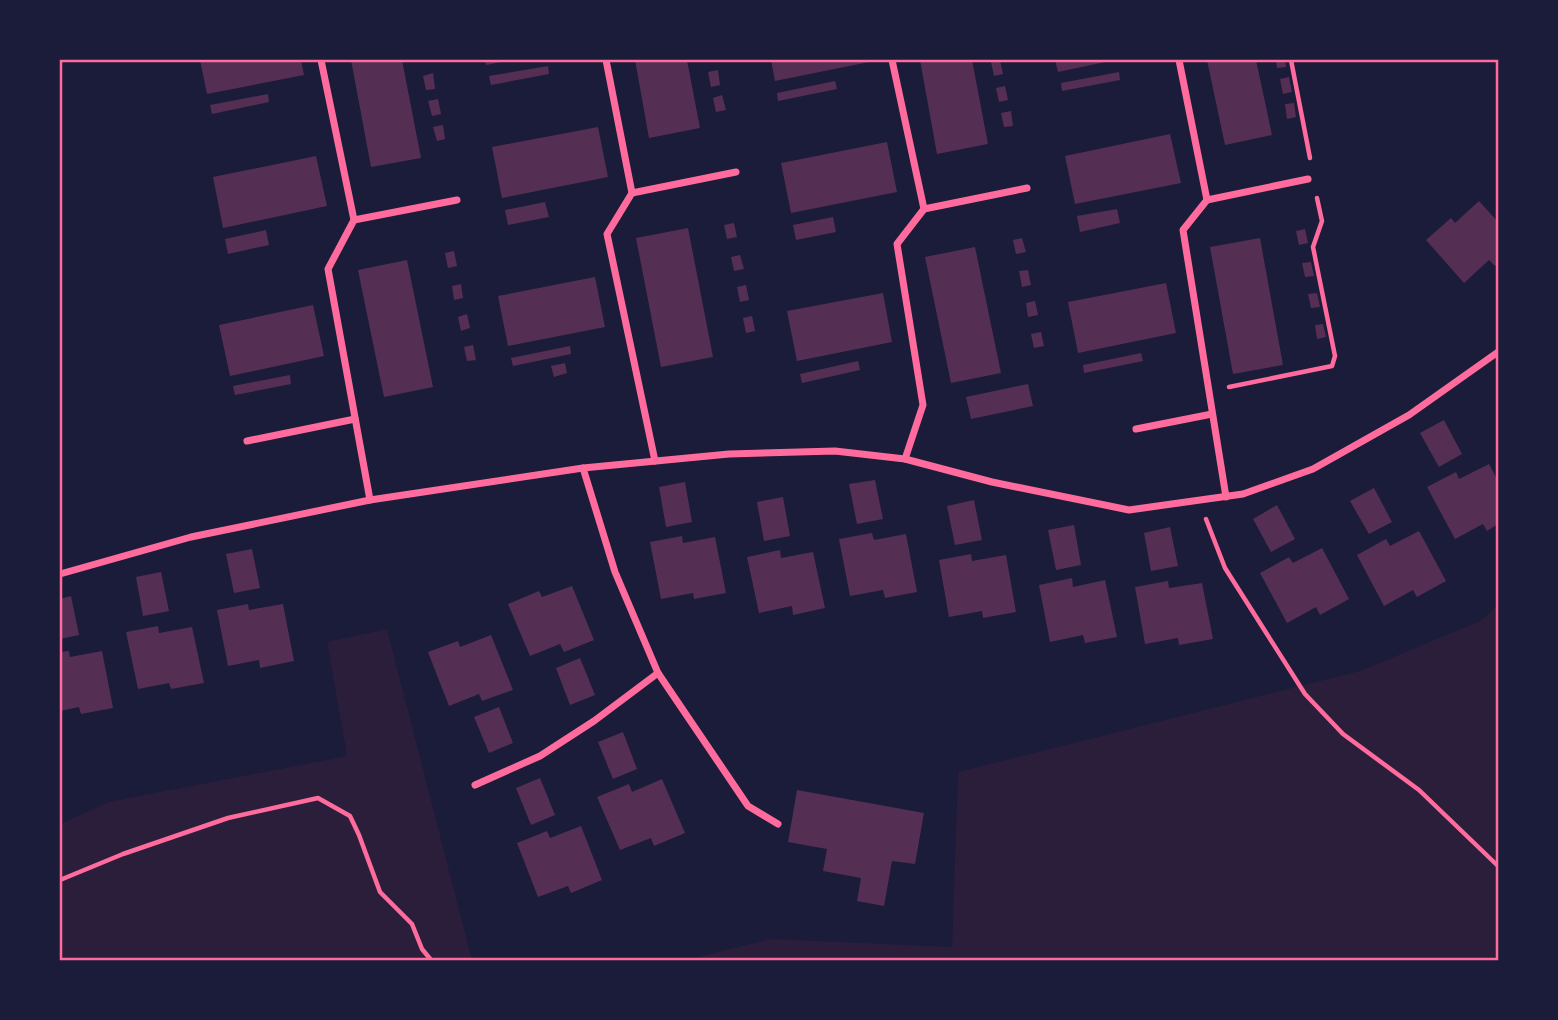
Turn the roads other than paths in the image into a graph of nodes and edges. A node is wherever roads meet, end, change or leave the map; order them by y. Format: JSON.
{"nodes":[{"id":1,"x":321,"y":60,"type":"edge"},
{"id":2,"x":606,"y":60,"type":"edge"},
{"id":3,"x":892,"y":60,"type":"edge"},
{"id":4,"x":1179,"y":60,"type":"edge"},
{"id":5,"x":736,"y":172,"type":"dead end"},
{"id":6,"x":1308,"y":179,"type":"dead end"},
{"id":7,"x":1027,"y":188,"type":"dead end"},
{"id":8,"x":632,"y":193,"type":"junction"},
{"id":9,"x":457,"y":200,"type":"dead end"},
{"id":10,"x":1207,"y":200,"type":"junction"},
{"id":11,"x":924,"y":209,"type":"junction"},
{"id":12,"x":354,"y":220,"type":"junction"},
{"id":13,"x":1499,"y":352,"type":"edge"},
{"id":14,"x":1212,"y":414,"type":"junction"},
{"id":15,"x":355,"y":419,"type":"junction"},
{"id":16,"x":1136,"y":429,"type":"dead end"},
{"id":17,"x":247,"y":441,"type":"dead end"},
{"id":18,"x":905,"y":459,"type":"junction"},
{"id":19,"x":654,"y":461,"type":"junction"},
{"id":20,"x":583,"y":468,"type":"junction"},
{"id":21,"x":1226,"y":496,"type":"junction"},
{"id":22,"x":370,"y":500,"type":"junction"},
{"id":23,"x":60,"y":574,"type":"edge"},
{"id":24,"x":658,"y":673,"type":"junction"},
{"id":25,"x":475,"y":785,"type":"dead end"},
{"id":26,"x":778,"y":824,"type":"dead end"}],
"edges":[{"from":1,"to":12,"type":"street"},
{"from":2,"to":8,"type":"street"},
{"from":3,"to":11,"type":"street"},
{"from":4,"to":10,"type":"street"},
{"from":5,"to":8,"type":"street"},
{"from":6,"to":10,"type":"street"},
{"from":7,"to":11,"type":"street"},
{"from":8,"to":19,"type":"street"},
{"from":9,"to":12,"type":"street"},
{"from":10,"to":14,"type":"street"},
{"from":11,"to":18,"type":"street"},
{"from":12,"to":15,"type":"street"},
{"from":13,"to":21,"type":"street"},
{"from":14,"to":16,"type":"street"},
{"from":14,"to":21,"type":"street"},
{"from":15,"to":17,"type":"street"},
{"from":15,"to":22,"type":"street"},
{"from":18,"to":19,"type":"street"},
{"from":18,"to":21,"type":"street"},
{"from":19,"to":20,"type":"street"},
{"from":20,"to":22,"type":"street"},
{"from":20,"to":24,"type":"street"},
{"from":22,"to":23,"type":"street"},
{"from":24,"to":25,"type":"street"},
{"from":24,"to":26,"type":"street"}]}
